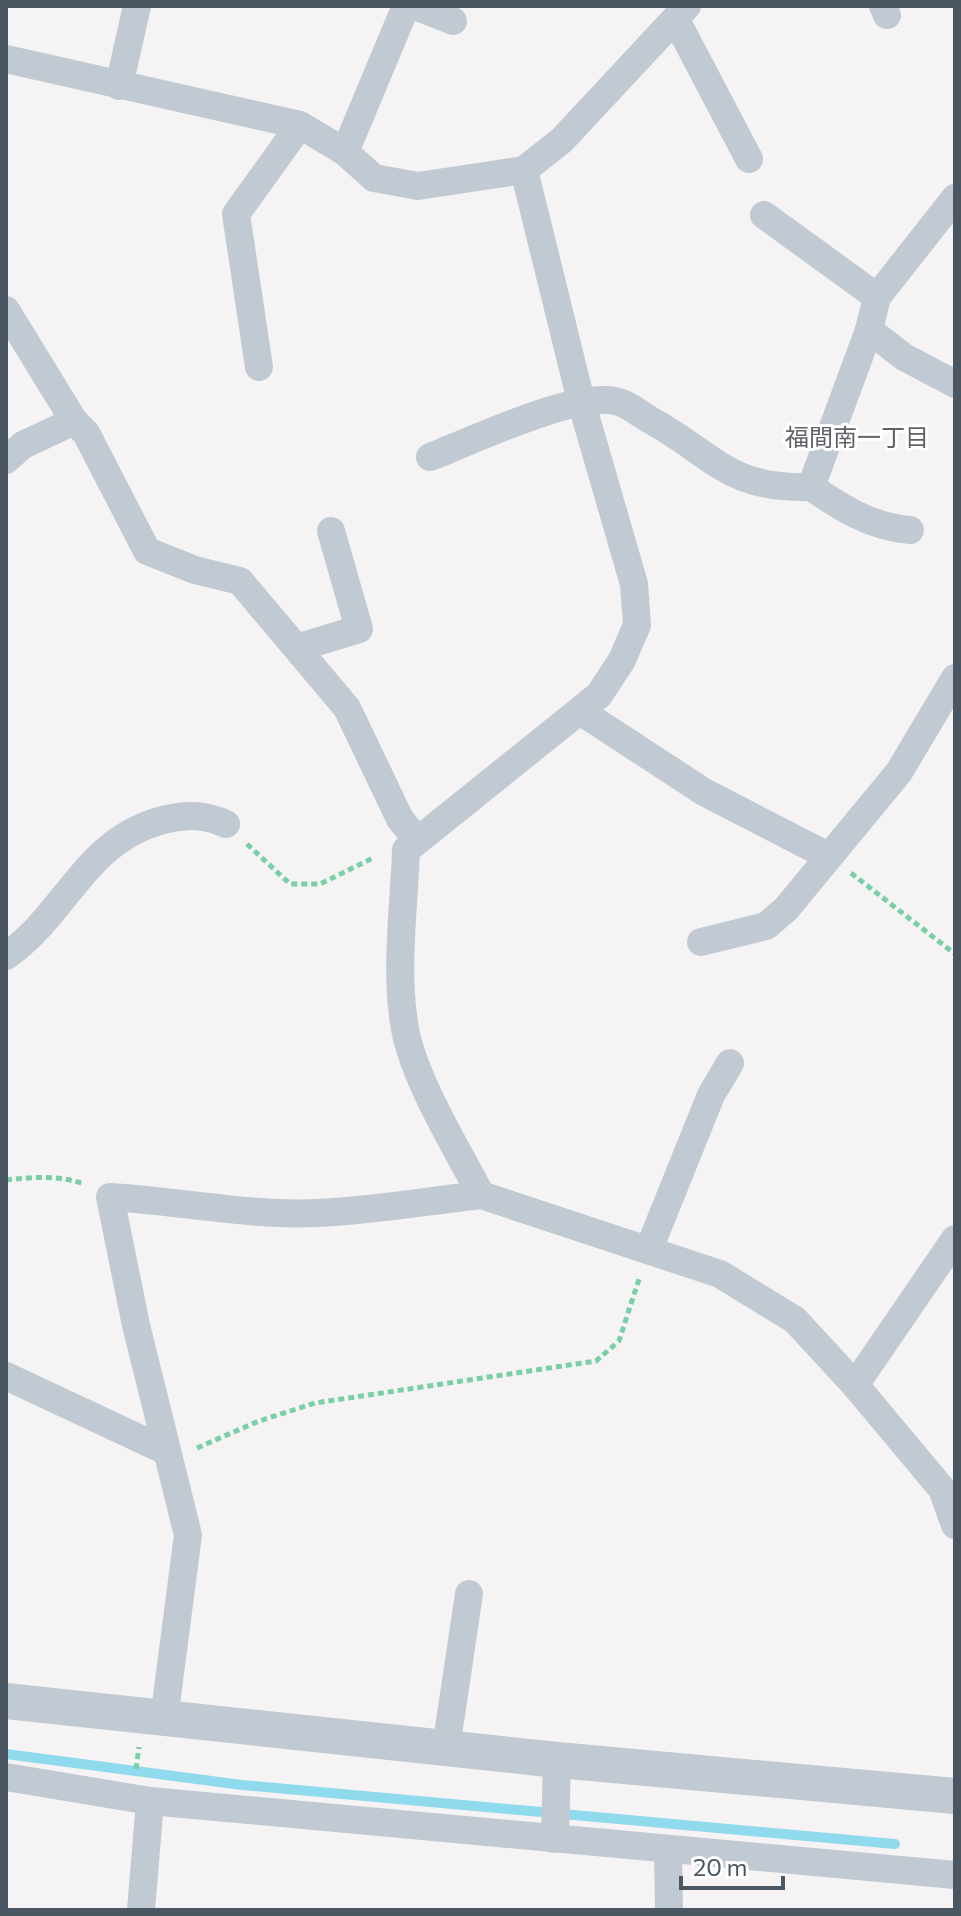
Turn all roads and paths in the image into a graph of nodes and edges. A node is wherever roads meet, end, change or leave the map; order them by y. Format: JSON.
{"nodes":[{"id":1,"x":137,"y":6,"type":"edge"},
{"id":2,"x":406,"y":6,"type":"edge"},
{"id":3,"x":415,"y":6,"type":"edge"},
{"id":4,"x":681,"y":13,"type":"edge"},
{"id":5,"x":453,"y":21,"type":"dead end"},
{"id":6,"x":6,"y":59,"type":"edge"},
{"id":7,"x":119,"y":86,"type":"junction"},
{"id":8,"x":300,"y":125,"type":"junction"},
{"id":9,"x":345,"y":152,"type":"junction"},
{"id":10,"x":749,"y":159,"type":"dead end"},
{"id":11,"x":524,"y":170,"type":"junction"},
{"id":12,"x":955,"y":198,"type":"edge"},
{"id":13,"x":764,"y":215,"type":"dead end"},
{"id":14,"x":877,"y":297,"type":"junction"},
{"id":15,"x":6,"y":310,"type":"edge"},
{"id":16,"x":869,"y":330,"type":"junction"},
{"id":17,"x":259,"y":367,"type":"dead end"},
{"id":18,"x":955,"y":384,"type":"edge"},
{"id":19,"x":581,"y":401,"type":"junction"},
{"id":20,"x":74,"y":421,"type":"junction"},
{"id":21,"x":430,"y":457,"type":"dead end"},
{"id":22,"x":6,"y":460,"type":"edge"},
{"id":23,"x":811,"y":487,"type":"junction"},
{"id":24,"x":910,"y":530,"type":"dead end"},
{"id":25,"x":331,"y":531,"type":"dead end"},
{"id":26,"x":297,"y":648,"type":"junction"},
{"id":27,"x":955,"y":678,"type":"edge"},
{"id":28,"x":580,"y":711,"type":"junction"},
{"id":29,"x":226,"y":824,"type":"joint"},
{"id":30,"x":412,"y":845,"type":"junction"},
{"id":31,"x":828,"y":856,"type":"junction"},
{"id":32,"x":701,"y":942,"type":"dead end"},
{"id":33,"x":955,"y":954,"type":"edge"},
{"id":34,"x":6,"y":956,"type":"edge"},
{"id":35,"x":730,"y":1063,"type":"dead end"},
{"id":36,"x":6,"y":1180,"type":"edge"},
{"id":37,"x":481,"y":1195,"type":"junction"},
{"id":38,"x":110,"y":1197,"type":"junction"},
{"id":39,"x":953,"y":1244,"type":"edge"},
{"id":40,"x":649,"y":1249,"type":"junction"},
{"id":41,"x":6,"y":1376,"type":"edge"},
{"id":42,"x":855,"y":1385,"type":"junction"},
{"id":43,"x":166,"y":1451,"type":"junction"},
{"id":44,"x":955,"y":1525,"type":"edge"},
{"id":45,"x":469,"y":1594,"type":"dead end"},
{"id":46,"x":6,"y":1701,"type":"edge"},
{"id":47,"x":164,"y":1719,"type":"junction"},
{"id":48,"x":446,"y":1748,"type":"junction"},
{"id":49,"x":557,"y":1775,"type":"junction"},
{"id":50,"x":6,"y":1777,"type":"edge"},
{"id":51,"x":955,"y":1796,"type":"edge"},
{"id":52,"x":150,"y":1801,"type":"junction"},
{"id":53,"x":555,"y":1838,"type":"junction"},
{"id":54,"x":668,"y":1850,"type":"junction"},
{"id":55,"x":955,"y":1875,"type":"edge"},
{"id":56,"x":141,"y":1910,"type":"edge"},
{"id":57,"x":669,"y":1910,"type":"edge"}],
"edges":[{"from":1,"to":7,"type":"street"},
{"from":2,"to":9,"type":"street"},
{"from":3,"to":5,"type":"street"},
{"from":4,"to":10,"type":"street"},
{"from":4,"to":11,"type":"street"},
{"from":6,"to":7,"type":"street"},
{"from":7,"to":8,"type":"street"},
{"from":8,"to":9,"type":"street"},
{"from":8,"to":17,"type":"street"},
{"from":9,"to":11,"type":"street"},
{"from":11,"to":19,"type":"street"},
{"from":12,"to":14,"type":"street"},
{"from":13,"to":14,"type":"street"},
{"from":14,"to":16,"type":"street"},
{"from":15,"to":20,"type":"street"},
{"from":16,"to":18,"type":"street"},
{"from":16,"to":23,"type":"street"},
{"from":19,"to":21,"type":"street"},
{"from":19,"to":23,"type":"street"},
{"from":19,"to":28,"type":"street"},
{"from":20,"to":22,"type":"street"},
{"from":20,"to":26,"type":"street"},
{"from":23,"to":24,"type":"street"},
{"from":25,"to":26,"type":"street"},
{"from":26,"to":30,"type":"street"},
{"from":27,"to":31,"type":"street"},
{"from":28,"to":30,"type":"street"},
{"from":28,"to":31,"type":"street"},
{"from":29,"to":30,"type":"path"},
{"from":29,"to":34,"type":"street"},
{"from":30,"to":37,"type":"street"},
{"from":31,"to":32,"type":"street"},
{"from":31,"to":33,"type":"path"},
{"from":35,"to":40,"type":"street"},
{"from":36,"to":38,"type":"path"},
{"from":37,"to":38,"type":"street"},
{"from":37,"to":40,"type":"street"},
{"from":38,"to":43,"type":"street"},
{"from":39,"to":42,"type":"street"},
{"from":40,"to":42,"type":"street"},
{"from":40,"to":43,"type":"path"},
{"from":41,"to":43,"type":"street"},
{"from":42,"to":44,"type":"street"},
{"from":43,"to":47,"type":"street"},
{"from":45,"to":48,"type":"street"},
{"from":46,"to":47,"type":"street"},
{"from":47,"to":48,"type":"street"},
{"from":48,"to":49,"type":"street"},
{"from":49,"to":51,"type":"street"},
{"from":49,"to":53,"type":"street"},
{"from":50,"to":52,"type":"street"},
{"from":52,"to":53,"type":"street"},
{"from":52,"to":56,"type":"street"},
{"from":53,"to":54,"type":"street"},
{"from":54,"to":55,"type":"street"},
{"from":54,"to":57,"type":"street"}]}
